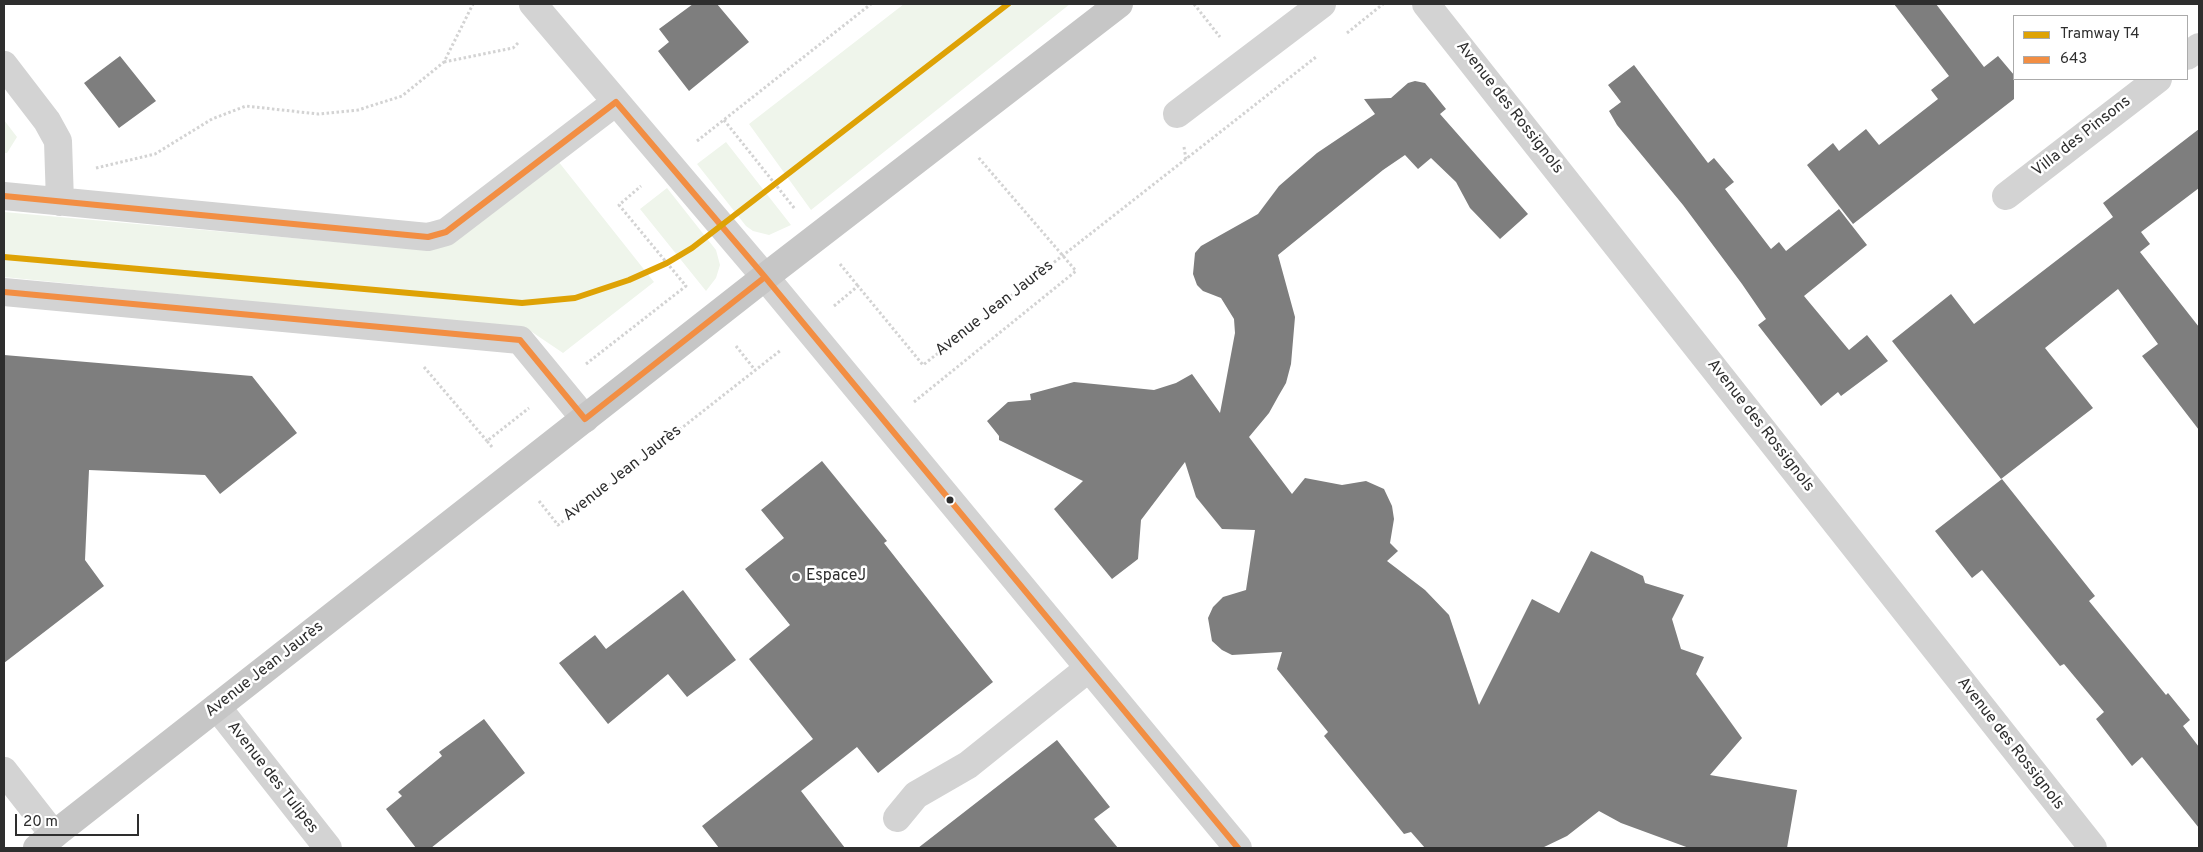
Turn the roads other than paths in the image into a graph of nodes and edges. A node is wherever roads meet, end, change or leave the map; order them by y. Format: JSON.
{"nodes":[{"id":1,"x":1322,"y":4,"type":"edge"},
{"id":2,"x":1426,"y":4,"type":"edge"},
{"id":3,"x":1113,"y":5,"type":"edge"},
{"id":4,"x":538,"y":10,"type":"edge"},
{"id":5,"x":2199,"y":47,"type":"edge"},
{"id":6,"x":2188,"y":55,"type":"edge"},
{"id":7,"x":4,"y":65,"type":"edge"},
{"id":8,"x":2157,"y":80,"type":"edge"},
{"id":9,"x":616,"y":102,"type":"junction"},
{"id":10,"x":1177,"y":114,"type":"dead end"},
{"id":11,"x":4,"y":196,"type":"edge"},
{"id":12,"x":2006,"y":196,"type":"dead end"},
{"id":13,"x":60,"y":202,"type":"junction"},
{"id":14,"x":765,"y":277,"type":"junction"},
{"id":15,"x":4,"y":292,"type":"edge"},
{"id":16,"x":585,"y":419,"type":"junction"},
{"id":17,"x":1089,"y":668,"type":"junction"},
{"id":18,"x":217,"y":707,"type":"junction"},
{"id":19,"x":4,"y":771,"type":"edge"},
{"id":20,"x":897,"y":818,"type":"dead end"},
{"id":21,"x":46,"y":842,"type":"edge"},
{"id":22,"x":328,"y":848,"type":"edge"},
{"id":23,"x":1238,"y":848,"type":"edge"},
{"id":24,"x":2093,"y":848,"type":"edge"}],
"edges":[{"from":1,"to":10,"type":"street"},
{"from":2,"to":24,"type":"street","name":"Avenue des Rossignols"},
{"from":3,"to":14,"type":"main road","name":"Avenue Jean Jaurès"},
{"from":4,"to":9,"type":"street"},
{"from":5,"to":6,"type":"street"},
{"from":7,"to":13,"type":"street"},
{"from":8,"to":12,"type":"street","name":"Villa des Pinsons"},
{"from":9,"to":13,"type":"street"},
{"from":9,"to":14,"type":"street"},
{"from":11,"to":13,"type":"street"},
{"from":14,"to":16,"type":"main road","name":"Avenue Jean Jaurès"},
{"from":14,"to":17,"type":"street"},
{"from":15,"to":16,"type":"street"},
{"from":16,"to":18,"type":"main road","name":"Avenue Jean Jaurès"},
{"from":17,"to":20,"type":"street"},
{"from":17,"to":23,"type":"street"},
{"from":18,"to":21,"type":"main road","name":"Avenue Jean Jaurès"},
{"from":18,"to":22,"type":"street","name":"Avenue des Tulipes"},
{"from":19,"to":21,"type":"street"}]}
